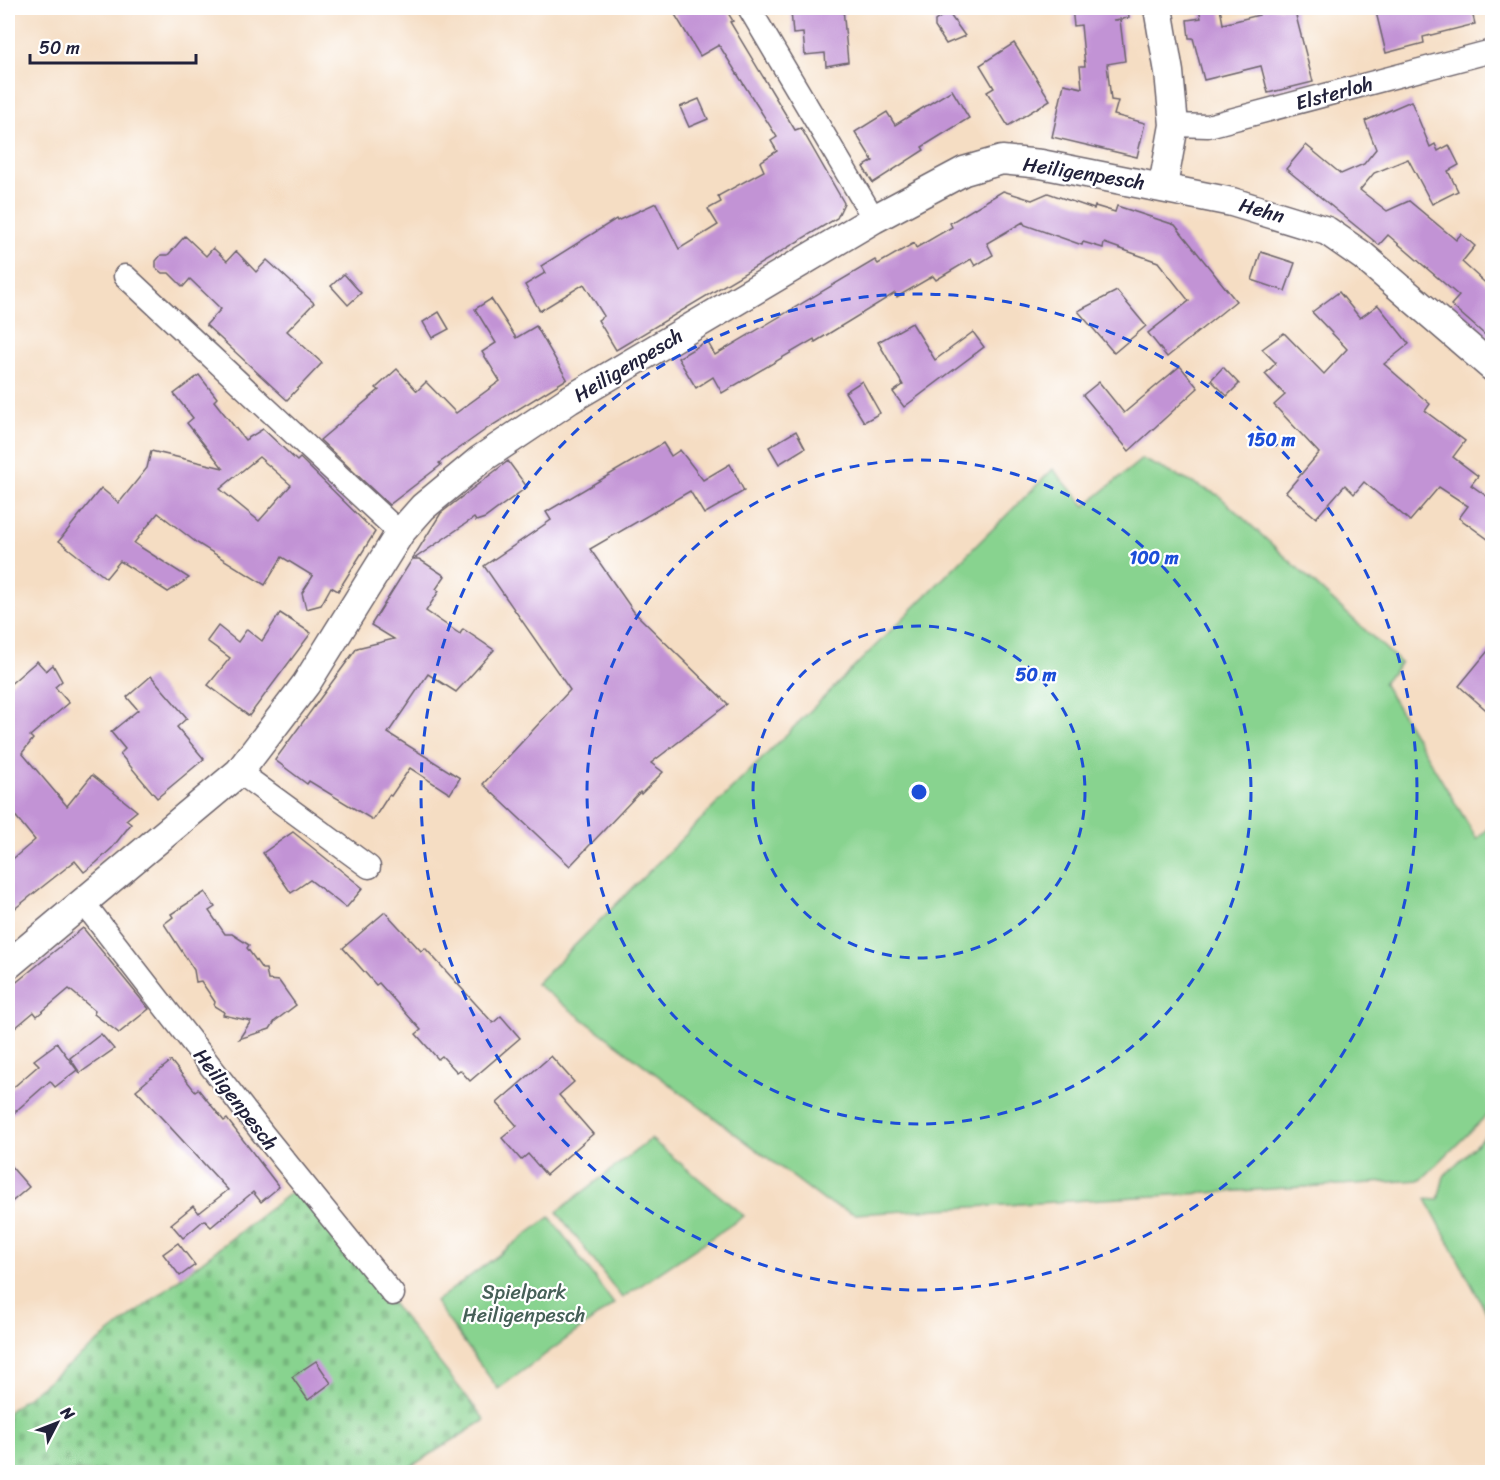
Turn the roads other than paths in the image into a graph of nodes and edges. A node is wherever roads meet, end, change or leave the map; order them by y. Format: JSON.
{"nodes":[{"id":1,"x":749,"y":8,"type":"edge"},
{"id":2,"x":1158,"y":8,"type":"edge"},
{"id":3,"x":1492,"y":51,"type":"edge"},
{"id":4,"x":1174,"y":125,"type":"junction"},
{"id":5,"x":1163,"y":186,"type":"junction"},
{"id":6,"x":874,"y":219,"type":"junction"},
{"id":7,"x":125,"y":276,"type":"dead end"},
{"id":8,"x":1492,"y":367,"type":"edge"},
{"id":9,"x":400,"y":533,"type":"junction"},
{"id":10,"x":239,"y":772,"type":"junction"},
{"id":11,"x":369,"y":867,"type":"dead end"},
{"id":12,"x":82,"y":902,"type":"junction"},
{"id":13,"x":8,"y":965,"type":"edge"},
{"id":14,"x":393,"y":1294,"type":"dead end"}],
"edges":[{"from":1,"to":6,"type":"street"},
{"from":2,"to":4,"type":"street"},
{"from":3,"to":4,"type":"street","name":"Elsterloh"},
{"from":4,"to":5,"type":"street"},
{"from":5,"to":6,"type":"street","name":"Heiligenpesch"},
{"from":5,"to":8,"type":"street","name":"Hehn"},
{"from":6,"to":9,"type":"street","name":"Heiligenpesch"},
{"from":7,"to":9,"type":"street"},
{"from":9,"to":10,"type":"street","name":"Heiligenpesch"},
{"from":10,"to":11,"type":"street"},
{"from":10,"to":12,"type":"street","name":"Heiligenpesch"},
{"from":12,"to":13,"type":"street","name":"Heiligenpesch"},
{"from":12,"to":14,"type":"street","name":"Heiligenpesch"}]}
